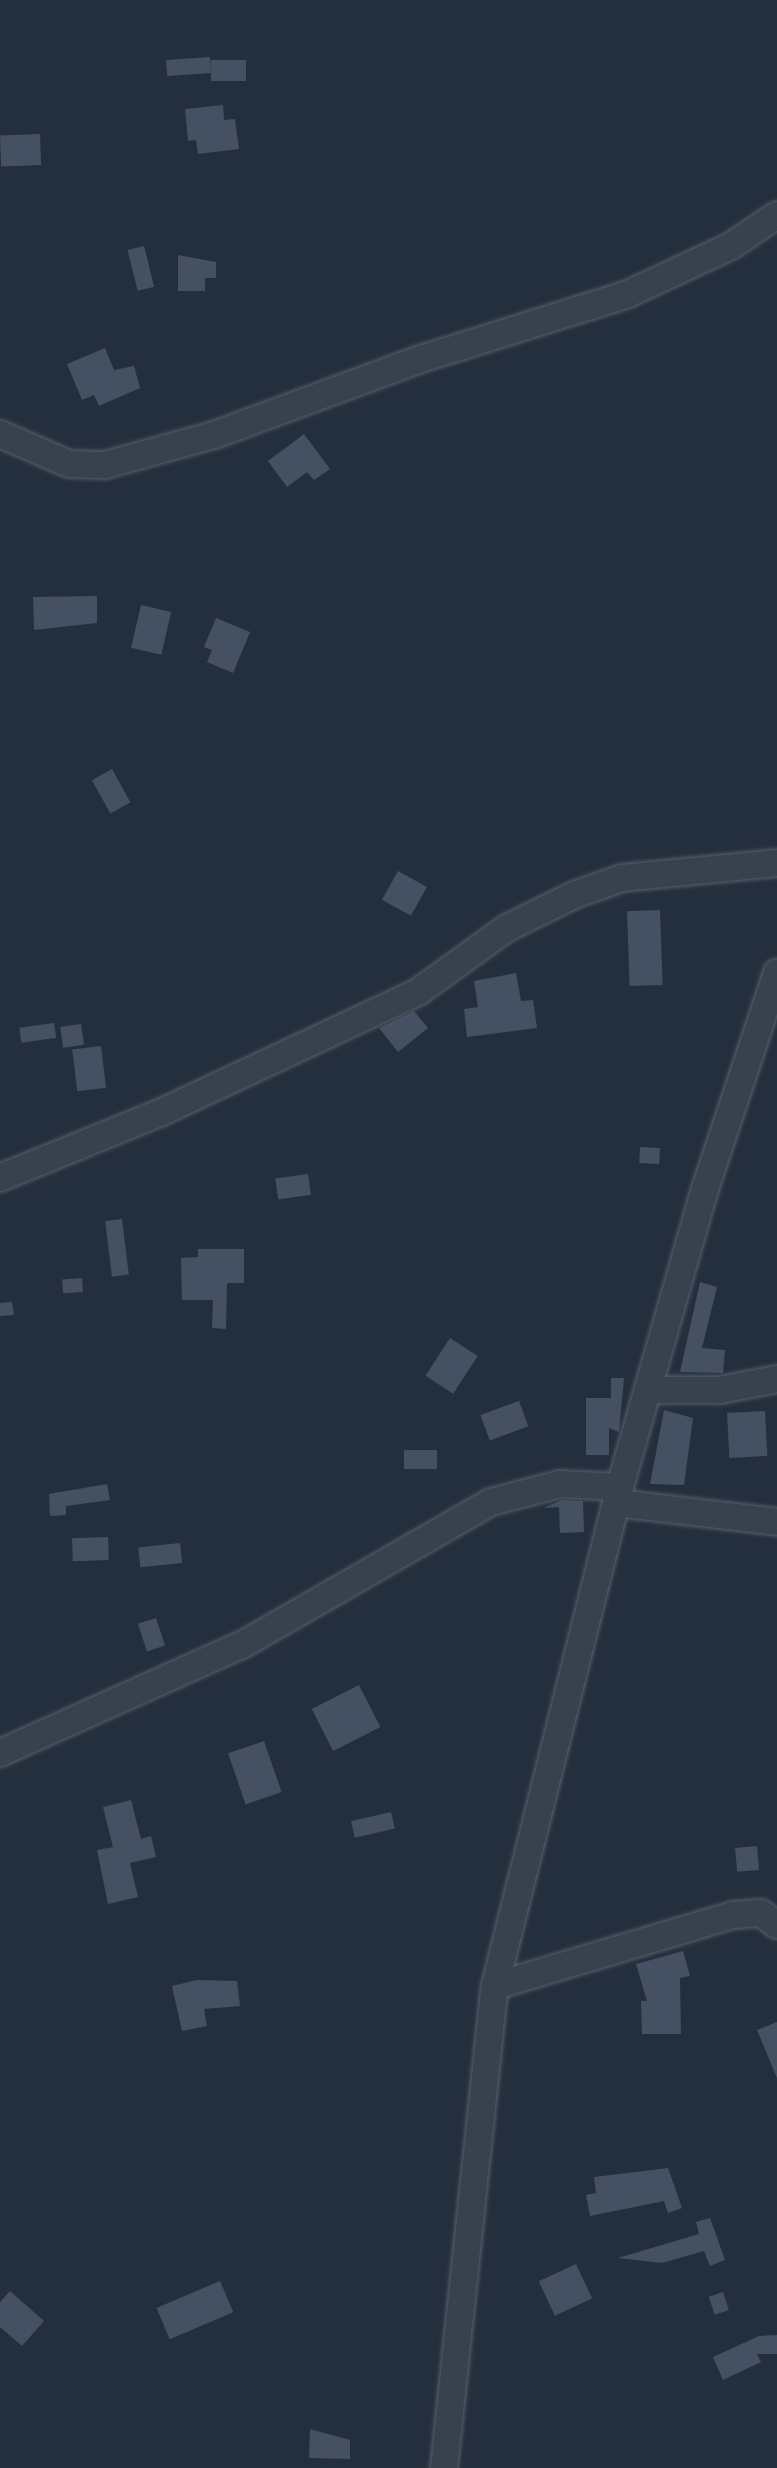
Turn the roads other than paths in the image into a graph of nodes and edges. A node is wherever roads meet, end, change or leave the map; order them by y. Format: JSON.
{"nodes":[{"id":1,"x":777,"y":215,"type":"edge"},
{"id":2,"x":0,"y":435,"type":"edge"},
{"id":3,"x":777,"y":863,"type":"edge"},
{"id":4,"x":777,"y":974,"type":"edge"},
{"id":5,"x":0,"y":1178,"type":"edge"},
{"id":6,"x":777,"y":1379,"type":"edge"},
{"id":7,"x":648,"y":1390,"type":"junction"},
{"id":8,"x":618,"y":1495,"type":"junction"},
{"id":9,"x":777,"y":1522,"type":"edge"},
{"id":10,"x":0,"y":1753,"type":"edge"},
{"id":11,"x":777,"y":1925,"type":"edge"},
{"id":12,"x":495,"y":1986,"type":"junction"},
{"id":13,"x":444,"y":2468,"type":"edge"}],
"edges":[{"from":1,"to":2,"type":"street"},
{"from":3,"to":5,"type":"street"},
{"from":4,"to":7,"type":"street"},
{"from":6,"to":7,"type":"street"},
{"from":7,"to":8,"type":"street"},
{"from":8,"to":9,"type":"street"},
{"from":8,"to":10,"type":"street"},
{"from":8,"to":12,"type":"street"},
{"from":11,"to":12,"type":"street"},
{"from":12,"to":13,"type":"street"}]}
